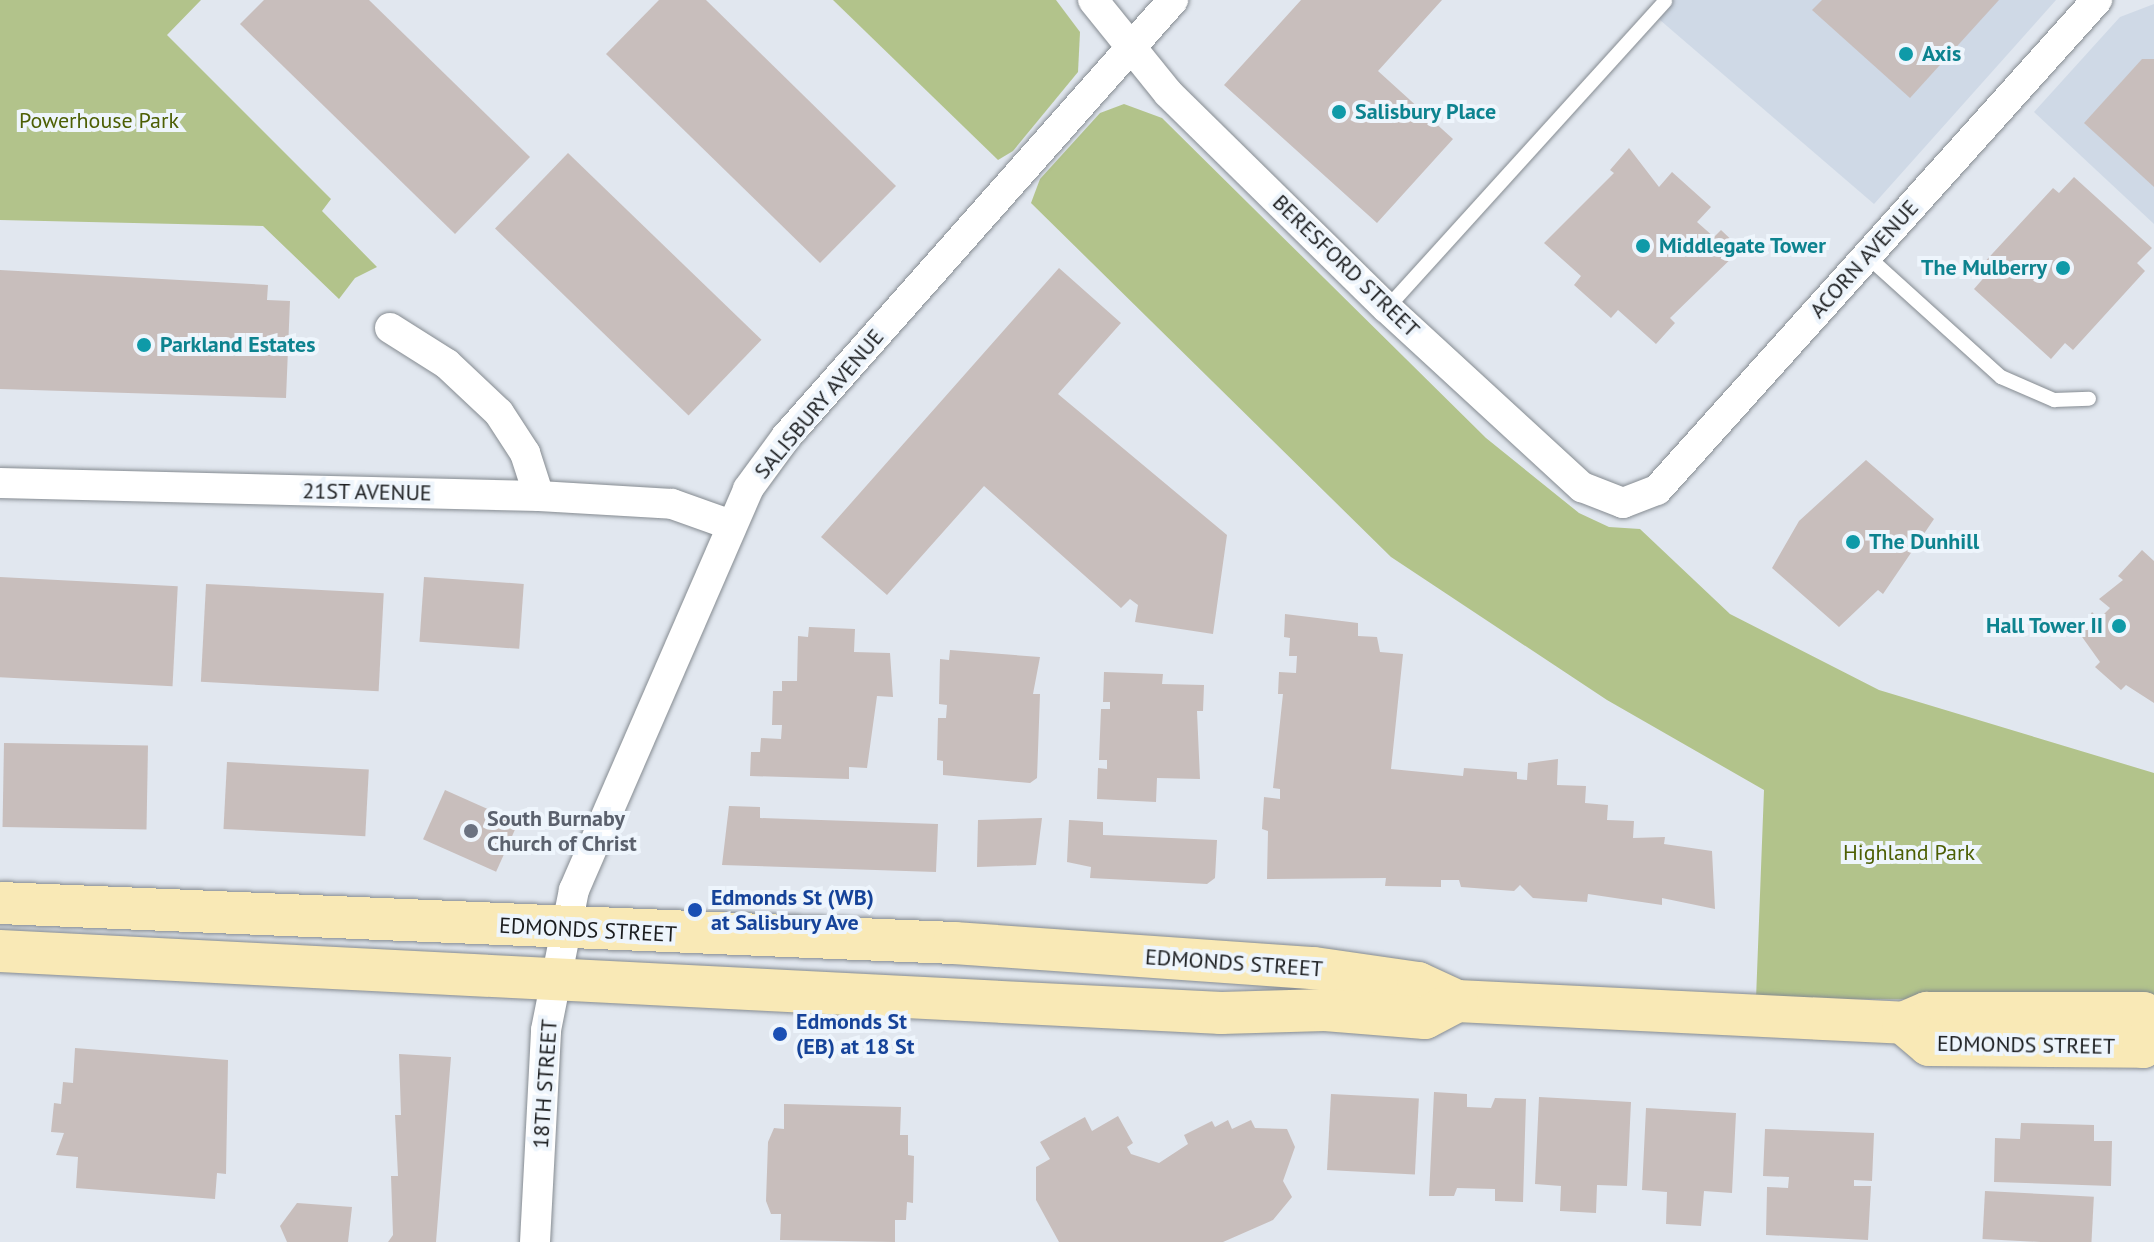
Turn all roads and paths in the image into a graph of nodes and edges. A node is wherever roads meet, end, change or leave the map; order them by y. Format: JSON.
{"nodes":[{"id":1,"x":1093,"y":0,"type":"edge"},
{"id":2,"x":1173,"y":0,"type":"edge"},
{"id":3,"x":2097,"y":0,"type":"edge"},
{"id":4,"x":1665,"y":1,"type":"edge"},
{"id":5,"x":1133,"y":45,"type":"junction"},
{"id":6,"x":1867,"y":256,"type":"junction"},
{"id":7,"x":1387,"y":308,"type":"junction"},
{"id":8,"x":390,"y":328,"type":"dead end"},
{"id":9,"x":2089,"y":399,"type":"dead end"},
{"id":10,"x":0,"y":483,"type":"edge"},
{"id":11,"x":539,"y":496,"type":"junction"},
{"id":12,"x":1623,"y":503,"type":"joint"},
{"id":13,"x":731,"y":525,"type":"junction"},
{"id":14,"x":0,"y":903,"type":"edge"},
{"id":15,"x":566,"y":927,"type":"junction"},
{"id":16,"x":0,"y":951,"type":"edge"},
{"id":17,"x":554,"y":984,"type":"junction"},
{"id":18,"x":1457,"y":1001,"type":"junction"},
{"id":19,"x":2154,"y":1022,"type":"edge"},
{"id":20,"x":1903,"y":1023,"type":"junction"},
{"id":21,"x":2154,"y":1038,"type":"edge"},
{"id":22,"x":535,"y":1242,"type":"edge"}],
"edges":[{"from":1,"to":5,"type":"street","name":"BERESFORD STREET"},
{"from":2,"to":5,"type":"street","name":"SALISBURY AVENUE"},
{"from":3,"to":6,"type":"street","name":"ACORN AVENUE"},
{"from":4,"to":7,"type":"lane"},
{"from":5,"to":7,"type":"street","name":"BERESFORD STREET"},
{"from":5,"to":13,"type":"street","name":"SALISBURY AVENUE"},
{"from":6,"to":9,"type":"lane"},
{"from":6,"to":12,"type":"street","name":"ACORN AVENUE"},
{"from":7,"to":12,"type":"street","name":"BERESFORD STREET"},
{"from":8,"to":11,"type":"street"},
{"from":10,"to":11,"type":"street","name":"21ST AVENUE"},
{"from":11,"to":13,"type":"street","name":"21ST AVENUE"},
{"from":13,"to":15,"type":"street","name":"SALISBURY AVENUE"},
{"from":14,"to":15,"type":"street","name":"EDMONDS STREET"},
{"from":15,"to":17,"type":"street","name":"18TH STREET"},
{"from":15,"to":18,"type":"street","name":"EDMONDS STREET"},
{"from":16,"to":17,"type":"street","name":"EDMONDS STREET"},
{"from":17,"to":18,"type":"street","name":"EDMONDS STREET"},
{"from":17,"to":22,"type":"street","name":"18TH STREET"},
{"from":18,"to":20,"type":"street","name":"EDMONDS STREET"},
{"from":19,"to":20,"type":"street","name":"EDMONDS STREET"},
{"from":20,"to":21,"type":"street","name":"EDMONDS STREET"}]}
